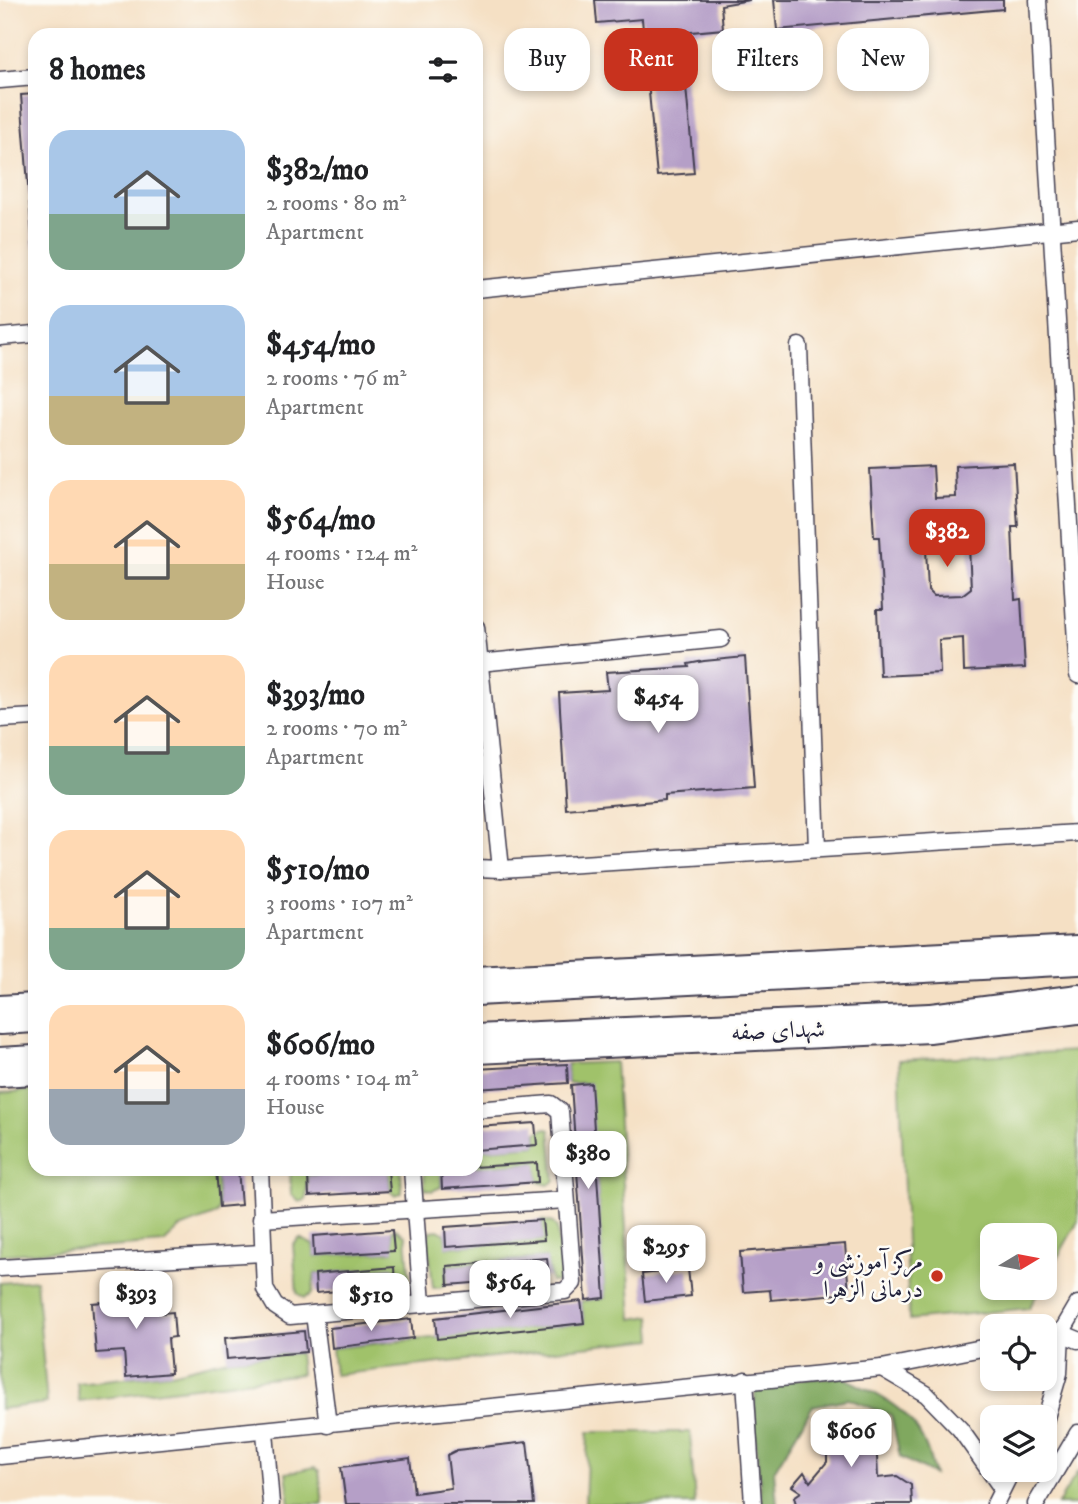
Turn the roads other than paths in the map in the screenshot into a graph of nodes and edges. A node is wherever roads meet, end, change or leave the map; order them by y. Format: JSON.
{"nodes":[{"id":1,"x":1038,"y":0,"type":"edge"},
{"id":2,"x":28,"y":78,"type":"edge"},
{"id":3,"x":0,"y":80,"type":"edge"},
{"id":4,"x":1078,"y":228,"type":"edge"},
{"id":5,"x":1052,"y":230,"type":"junction"},
{"id":6,"x":483,"y":288,"type":"edge"},
{"id":7,"x":28,"y":335,"type":"edge"},
{"id":8,"x":0,"y":337,"type":"edge"},
{"id":9,"x":799,"y":346,"type":"dead end"},
{"id":10,"x":722,"y":639,"type":"dead end"},
{"id":11,"x":483,"y":663,"type":"edge"},
{"id":12,"x":1078,"y":675,"type":"edge"},
{"id":13,"x":483,"y":692,"type":"edge"},
{"id":14,"x":28,"y":717,"type":"edge"},
{"id":15,"x":0,"y":719,"type":"edge"},
{"id":16,"x":1078,"y":833,"type":"edge"},
{"id":17,"x":817,"y":849,"type":"junction"},
{"id":18,"x":483,"y":868,"type":"edge"},
{"id":19,"x":501,"y":869,"type":"junction"},
{"id":20,"x":1078,"y":955,"type":"edge"},
{"id":21,"x":933,"y":964,"type":"junction"},
{"id":22,"x":838,"y":969,"type":"junction"},
{"id":23,"x":483,"y":986,"type":"edge"},
{"id":24,"x":1078,"y":1004,"type":"edge"},
{"id":25,"x":28,"y":1013,"type":"edge"},
{"id":26,"x":0,"y":1015,"type":"edge"},
{"id":27,"x":930,"y":1023,"type":"junction"},
{"id":28,"x":838,"y":1029,"type":"junction"},
{"id":29,"x":483,"y":1044,"type":"edge"},
{"id":30,"x":28,"y":1065,"type":"edge"},
{"id":31,"x":0,"y":1067,"type":"edge"},
{"id":32,"x":483,"y":1109,"type":"edge"},
{"id":33,"x":260,"y":1176,"type":"edge"},
{"id":34,"x":413,"y":1176,"type":"edge"},
{"id":35,"x":566,"y":1200,"type":"junction"},
{"id":36,"x":416,"y":1210,"type":"junction"},
{"id":37,"x":261,"y":1219,"type":"junction"},
{"id":38,"x":262,"y":1253,"type":"junction"},
{"id":39,"x":0,"y":1268,"type":"edge"},
{"id":40,"x":422,"y":1304,"type":"junction"},
{"id":41,"x":1078,"y":1304,"type":"edge"},
{"id":42,"x":314,"y":1314,"type":"junction"},
{"id":43,"x":1057,"y":1329,"type":"edge"},
{"id":44,"x":1057,"y":1335,"type":"edge"},
{"id":45,"x":1078,"y":1340,"type":"edge"},
{"id":46,"x":980,"y":1348,"type":"edge"},
{"id":47,"x":1057,"y":1360,"type":"edge"},
{"id":48,"x":882,"y":1368,"type":"junction"},
{"id":49,"x":745,"y":1380,"type":"junction"},
{"id":50,"x":1057,"y":1380,"type":"edge"},
{"id":51,"x":328,"y":1425,"type":"junction"},
{"id":52,"x":265,"y":1432,"type":"junction"},
{"id":53,"x":1078,"y":1433,"type":"edge"},
{"id":54,"x":0,"y":1456,"type":"edge"},
{"id":55,"x":1004,"y":1482,"type":"edge"},
{"id":56,"x":1001,"y":1487,"type":"junction"},
{"id":57,"x":271,"y":1504,"type":"edge"},
{"id":58,"x":753,"y":1504,"type":"edge"},
{"id":59,"x":995,"y":1504,"type":"edge"},
{"id":60,"x":1035,"y":1504,"type":"edge"}],
"edges":[{"from":1,"to":5,"type":"lane"},
{"from":2,"to":3,"type":"lane"},
{"from":4,"to":5,"type":"lane"},
{"from":5,"to":6,"type":"lane"},
{"from":5,"to":12,"type":"lane"},
{"from":7,"to":8,"type":"lane"},
{"from":9,"to":17,"type":"lane"},
{"from":10,"to":11,"type":"lane"},
{"from":13,"to":19,"type":"lane"},
{"from":14,"to":15,"type":"lane"},
{"from":16,"to":17,"type":"lane"},
{"from":17,"to":19,"type":"lane"},
{"from":18,"to":19,"type":"lane"},
{"from":20,"to":21,"type":"main road"},
{"from":21,"to":22,"type":"main road"},
{"from":21,"to":27,"type":"main road"},
{"from":22,"to":23,"type":"main road"},
{"from":22,"to":28,"type":"main road"},
{"from":24,"to":27,"type":"main road","name":"شهدای صفه"},
{"from":25,"to":26,"type":"main road"},
{"from":27,"to":28,"type":"main road","name":"شهدای صفه"},
{"from":28,"to":29,"type":"main road","name":"شهدای صفه"},
{"from":30,"to":31,"type":"main road"},
{"from":32,"to":35,"type":"lane"},
{"from":33,"to":37,"type":"lane"},
{"from":34,"to":36,"type":"lane"},
{"from":35,"to":36,"type":"lane"},
{"from":35,"to":40,"type":"lane"},
{"from":36,"to":37,"type":"lane"},
{"from":36,"to":40,"type":"lane"},
{"from":37,"to":38,"type":"lane"},
{"from":38,"to":39,"type":"lane"},
{"from":38,"to":42,"type":"lane"},
{"from":40,"to":42,"type":"lane"},
{"from":41,"to":43,"type":"lane"},
{"from":42,"to":51,"type":"lane"},
{"from":44,"to":45,"type":"lane"},
{"from":46,"to":48,"type":"lane"},
{"from":47,"to":50,"type":"lane"},
{"from":48,"to":49,"type":"lane"},
{"from":48,"to":56,"type":"lane"},
{"from":49,"to":51,"type":"lane"},
{"from":49,"to":58,"type":"lane"},
{"from":51,"to":52,"type":"lane"},
{"from":52,"to":54,"type":"lane"},
{"from":52,"to":57,"type":"lane"},
{"from":53,"to":60,"type":"lane"},
{"from":55,"to":56,"type":"lane"},
{"from":56,"to":59,"type":"lane"}]}
